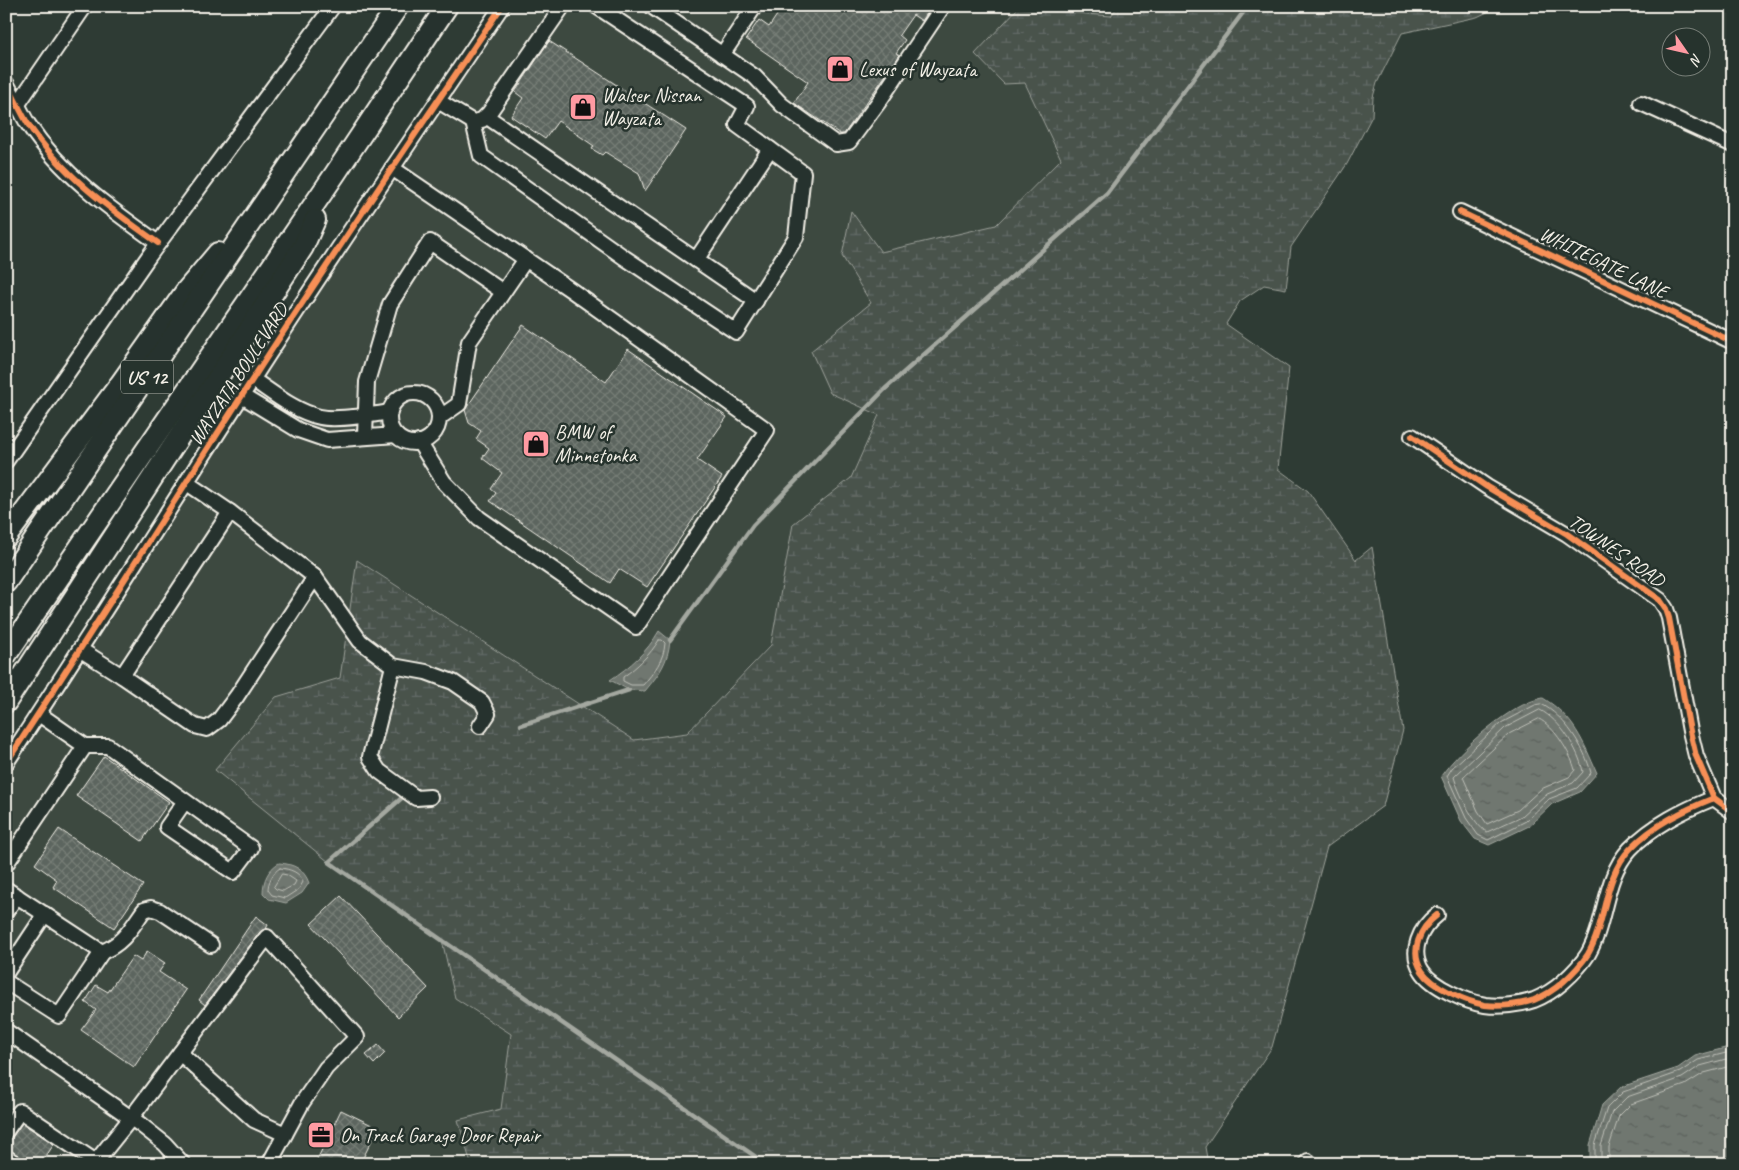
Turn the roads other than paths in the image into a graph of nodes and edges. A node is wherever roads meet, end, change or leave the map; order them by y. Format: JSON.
{"nodes":[{"id":1,"x":85,"y":6,"type":"edge"},
{"id":2,"x":333,"y":6,"type":"edge"},
{"id":3,"x":398,"y":6,"type":"edge"},
{"id":4,"x":447,"y":6,"type":"edge"},
{"id":5,"x":502,"y":6,"type":"edge"},
{"id":6,"x":563,"y":6,"type":"edge"},
{"id":7,"x":596,"y":6,"type":"edge"},
{"id":8,"x":651,"y":6,"type":"edge"},
{"id":9,"x":755,"y":6,"type":"edge"},
{"id":10,"x":942,"y":6,"type":"edge"},
{"id":11,"x":722,"y":55,"type":"junction"},
{"id":12,"x":6,"y":83,"type":"edge"},
{"id":13,"x":438,"y":101,"type":"junction"},
{"id":14,"x":1642,"y":103,"type":"dead end"},
{"id":15,"x":18,"y":104,"type":"junction"},
{"id":16,"x":486,"y":116,"type":"junction"},
{"id":17,"x":472,"y":122,"type":"junction"},
{"id":18,"x":1733,"y":145,"type":"edge"},
{"id":19,"x":770,"y":149,"type":"junction"},
{"id":20,"x":392,"y":168,"type":"junction"},
{"id":21,"x":287,"y":171,"type":"junction"},
{"id":22,"x":334,"y":174,"type":"junction"},
{"id":23,"x":1460,"y":212,"type":"dead end"},
{"id":24,"x":158,"y":243,"type":"junction"},
{"id":25,"x":526,"y":259,"type":"junction"},
{"id":26,"x":696,"y":260,"type":"junction"},
{"id":27,"x":503,"y":292,"type":"junction"},
{"id":28,"x":756,"y":301,"type":"junction"},
{"id":29,"x":1733,"y":342,"type":"edge"},
{"id":30,"x":252,"y":380,"type":"junction"},
{"id":31,"x":242,"y":396,"type":"junction"},
{"id":32,"x":390,"y":412,"type":"junction"},
{"id":33,"x":367,"y":416,"type":"junction"},
{"id":34,"x":439,"y":418,"type":"junction"},
{"id":35,"x":396,"y":435,"type":"junction"},
{"id":36,"x":364,"y":436,"type":"junction"},
{"id":37,"x":1412,"y":436,"type":"dead end"},
{"id":38,"x":419,"y":442,"type":"junction"},
{"id":39,"x":6,"y":461,"type":"edge"},
{"id":40,"x":187,"y":483,"type":"junction"},
{"id":41,"x":230,"y":512,"type":"junction"},
{"id":42,"x":6,"y":536,"type":"edge"},
{"id":43,"x":315,"y":576,"type":"junction"},
{"id":44,"x":6,"y":582,"type":"edge"},
{"id":45,"x":81,"y":650,"type":"junction"},
{"id":46,"x":6,"y":655,"type":"edge"},
{"id":47,"x":393,"y":666,"type":"junction"},
{"id":48,"x":122,"y":676,"type":"junction"},
{"id":49,"x":6,"y":702,"type":"edge"},
{"id":50,"x":39,"y":714,"type":"junction"},
{"id":51,"x":480,"y":726,"type":"dead end"},
{"id":52,"x":85,"y":746,"type":"junction"},
{"id":53,"x":6,"y":763,"type":"edge"},
{"id":54,"x":430,"y":797,"type":"dead end"},
{"id":55,"x":1714,"y":798,"type":"junction"},
{"id":56,"x":185,"y":801,"type":"junction"},
{"id":57,"x":1733,"y":812,"type":"edge"},
{"id":58,"x":6,"y":864,"type":"edge"},
{"id":59,"x":11,"y":892,"type":"edge"},
{"id":60,"x":6,"y":911,"type":"edge"},
{"id":61,"x":45,"y":914,"type":"junction"},
{"id":62,"x":1437,"y":915,"type":"dead end"},
{"id":63,"x":211,"y":944,"type":"dead end"},
{"id":64,"x":102,"y":952,"type":"junction"},
{"id":65,"x":6,"y":972,"type":"edge"},
{"id":66,"x":6,"y":982,"type":"edge"},
{"id":67,"x":6,"y":1030,"type":"edge"},
{"id":68,"x":180,"y":1053,"type":"junction"},
{"id":69,"x":131,"y":1118,"type":"junction"},
{"id":70,"x":6,"y":1131,"type":"edge"},
{"id":71,"x":285,"y":1134,"type":"junction"},
{"id":72,"x":6,"y":1157,"type":"edge"},
{"id":73,"x":95,"y":1163,"type":"edge"},
{"id":74,"x":16,"y":1164,"type":"edge"},
{"id":75,"x":183,"y":1164,"type":"edge"},
{"id":76,"x":269,"y":1164,"type":"edge"}],
"edges":[{"from":1,"to":15,"type":"street"},
{"from":2,"to":24,"type":"street"},
{"from":3,"to":21,"type":"highway","number":"US 12"},
{"from":4,"to":22,"type":"highway","number":"US 12"},
{"from":5,"to":13,"type":"street","name":"WAYZATA BOULEVARD"},
{"from":6,"to":16,"type":"street"},
{"from":7,"to":19,"type":"street"},
{"from":8,"to":11,"type":"street"},
{"from":9,"to":11,"type":"street"},
{"from":10,"to":11,"type":"street"},
{"from":12,"to":15,"type":"street"},
{"from":13,"to":17,"type":"street"},
{"from":13,"to":20,"type":"street","name":"WAYZATA BOULEVARD"},
{"from":14,"to":18,"type":"street"},
{"from":15,"to":24,"type":"street"},
{"from":16,"to":17,"type":"street"},
{"from":16,"to":26,"type":"street"},
{"from":17,"to":28,"type":"street"},
{"from":19,"to":26,"type":"street"},
{"from":19,"to":28,"type":"street"},
{"from":20,"to":25,"type":"street"},
{"from":20,"to":30,"type":"street","name":"WAYZATA BOULEVARD"},
{"from":21,"to":42,"type":"highway"},
{"from":21,"to":44,"type":"highway","number":"US 12"},
{"from":22,"to":46,"type":"highway","number":"US 12"},
{"from":22,"to":49,"type":"highway"},
{"from":23,"to":29,"type":"street","name":"WHITEGATE LANE"},
{"from":24,"to":39,"type":"street"},
{"from":25,"to":27,"type":"street"},
{"from":25,"to":38,"type":"street"},
{"from":26,"to":28,"type":"street"},
{"from":27,"to":33,"type":"street"},
{"from":27,"to":34,"type":"street"},
{"from":30,"to":31,"type":"street","name":"WAYZATA BOULEVARD"},
{"from":30,"to":33,"type":"street"},
{"from":31,"to":36,"type":"street"},
{"from":31,"to":40,"type":"street","name":"WAYZATA BOULEVARD"},
{"from":32,"to":33,"type":"street"},
{"from":32,"to":34,"type":"street"},
{"from":32,"to":35,"type":"street"},
{"from":33,"to":36,"type":"street"},
{"from":34,"to":38,"type":"street"},
{"from":35,"to":36,"type":"street"},
{"from":35,"to":38,"type":"street"},
{"from":37,"to":55,"type":"street","name":"TOWNES ROAD"},
{"from":40,"to":41,"type":"street"},
{"from":40,"to":45,"type":"street","name":"WAYZATA BOULEVARD"},
{"from":41,"to":43,"type":"street"},
{"from":41,"to":48,"type":"street"},
{"from":43,"to":47,"type":"street"},
{"from":43,"to":48,"type":"street"},
{"from":45,"to":48,"type":"street"},
{"from":45,"to":50,"type":"street","name":"WAYZATA BOULEVARD"},
{"from":47,"to":51,"type":"street"},
{"from":47,"to":54,"type":"street"},
{"from":50,"to":52,"type":"street"},
{"from":50,"to":53,"type":"street","name":"WAYZATA BOULEVARD"},
{"from":52,"to":56,"type":"street"},
{"from":52,"to":58,"type":"street"},
{"from":55,"to":57,"type":"street"},
{"from":55,"to":62,"type":"street"},
{"from":56,"to":56,"type":"street"},
{"from":59,"to":60,"type":"street"},
{"from":59,"to":61,"type":"street"},
{"from":61,"to":64,"type":"street"},
{"from":61,"to":65,"type":"street"},
{"from":63,"to":64,"type":"street"},
{"from":64,"to":66,"type":"street"},
{"from":67,"to":69,"type":"street"},
{"from":68,"to":69,"type":"street"},
{"from":68,"to":71,"type":"street"},
{"from":68,"to":71,"type":"street"},
{"from":69,"to":73,"type":"street"},
{"from":69,"to":75,"type":"street"},
{"from":70,"to":73,"type":"street"},
{"from":71,"to":76,"type":"street"},
{"from":72,"to":74,"type":"street"}]}
